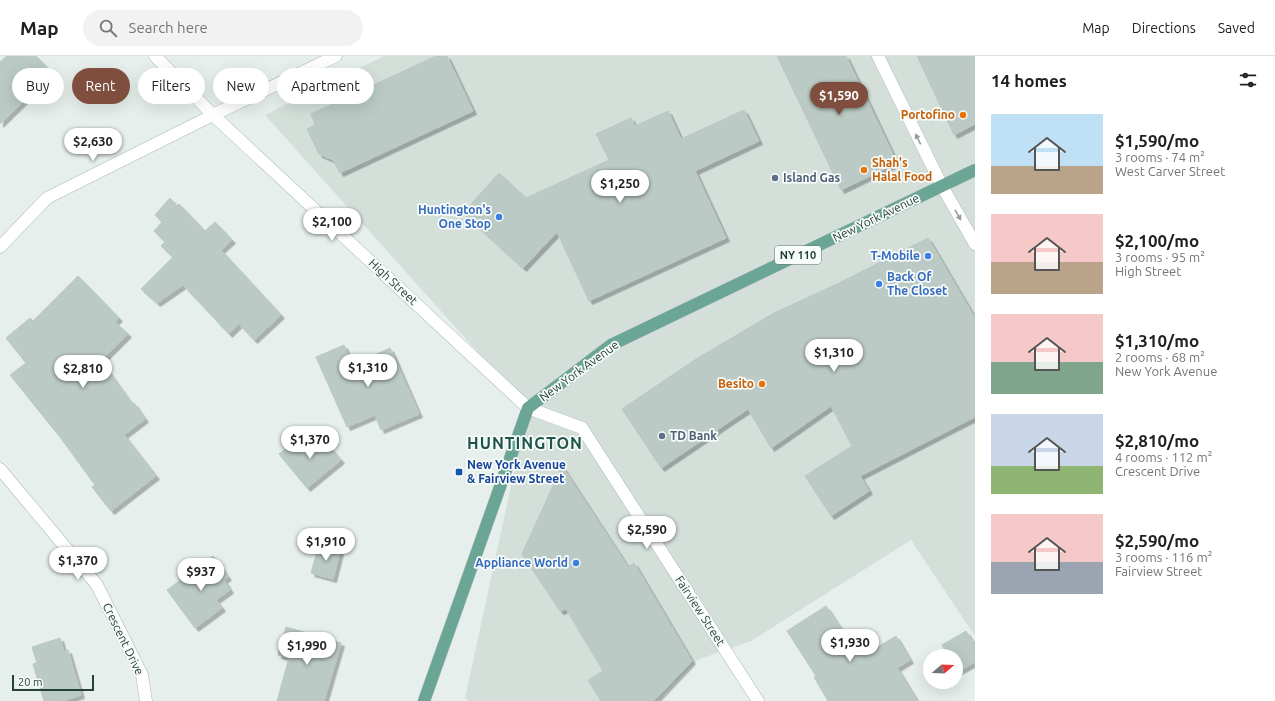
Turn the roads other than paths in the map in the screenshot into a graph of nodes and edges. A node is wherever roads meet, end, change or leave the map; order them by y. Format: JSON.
{"nodes":[{"id":1,"x":154,"y":56,"type":"edge"},
{"id":2,"x":336,"y":56,"type":"edge"},
{"id":3,"x":878,"y":56,"type":"edge"},
{"id":4,"x":213,"y":116,"type":"junction"},
{"id":5,"x":975,"y":170,"type":"edge"},
{"id":6,"x":942,"y":186,"type":"junction"},
{"id":7,"x":975,"y":244,"type":"edge"},
{"id":8,"x":0,"y":247,"type":"edge"},
{"id":9,"x":528,"y":408,"type":"junction"},
{"id":10,"x":0,"y":469,"type":"edge"},
{"id":11,"x":146,"y":701,"type":"edge"},
{"id":12,"x":424,"y":701,"type":"edge"},
{"id":13,"x":758,"y":701,"type":"edge"}],
"edges":[{"from":1,"to":4,"type":"street","name":"High Street"},
{"from":2,"to":4,"type":"street"},
{"from":6,"to":3,"type":"street","one_way":true},
{"from":4,"to":8,"type":"street"},
{"from":4,"to":9,"type":"street","name":"High Street"},
{"from":5,"to":6,"type":"main road","name":"New York Avenue","number":"NY 110"},
{"from":6,"to":7,"type":"street","one_way":true},
{"from":6,"to":9,"type":"main road","name":"New York Avenue","number":"NY 110"},
{"from":9,"to":12,"type":"main road","name":"New York Avenue"},
{"from":9,"to":13,"type":"street","name":"Fairview Street"},
{"from":10,"to":11,"type":"street","name":"Crescent Drive"}]}
